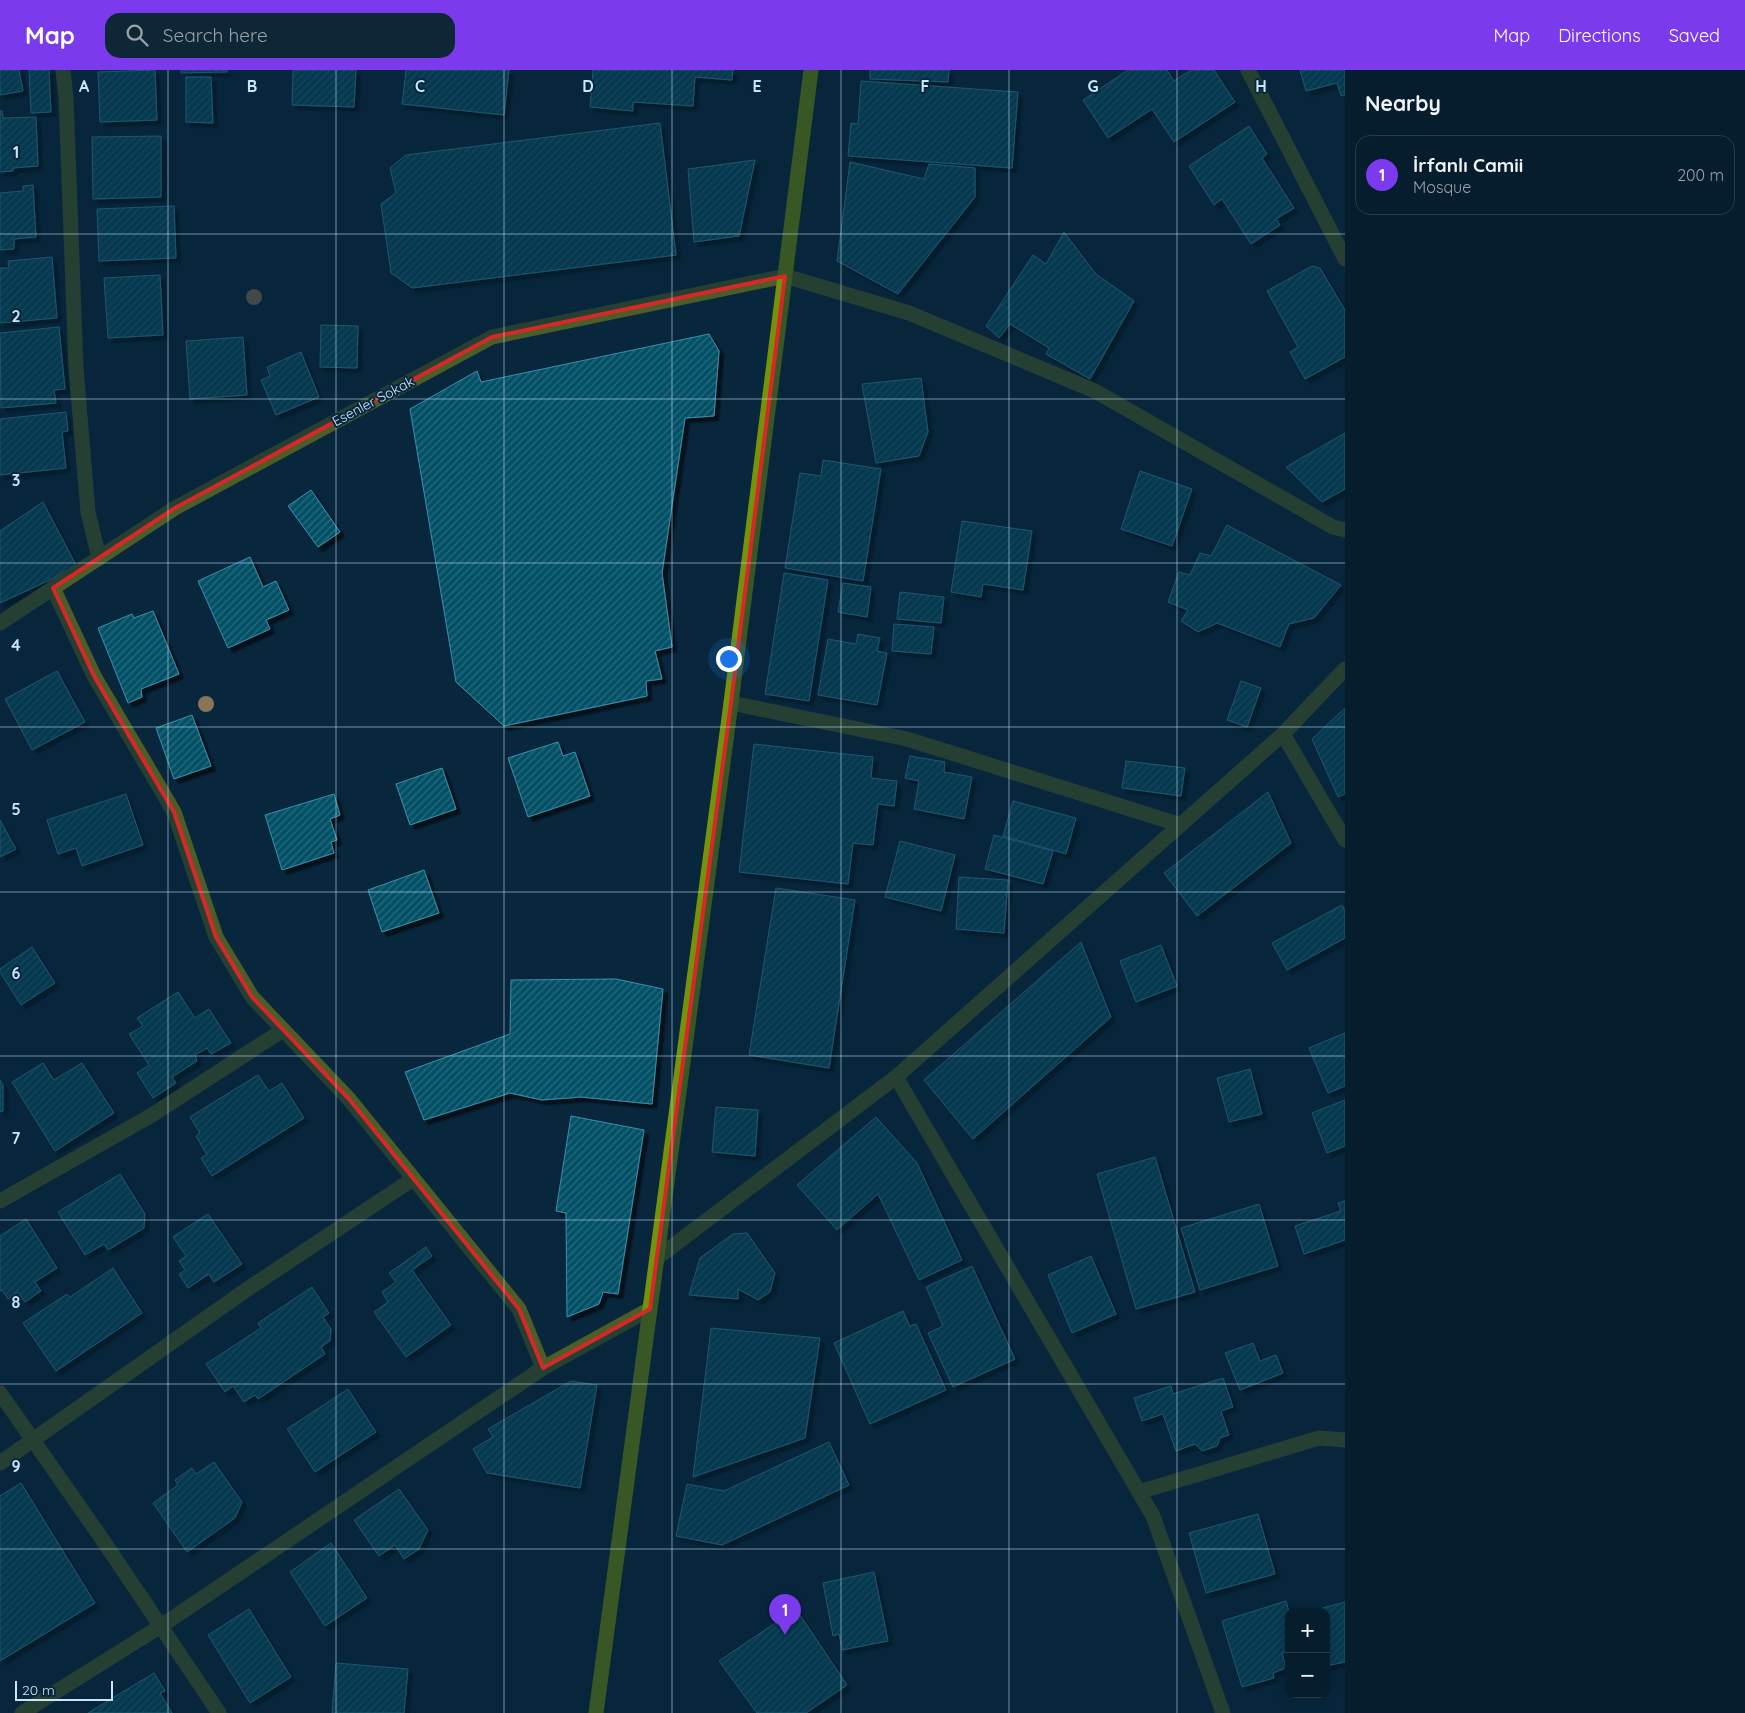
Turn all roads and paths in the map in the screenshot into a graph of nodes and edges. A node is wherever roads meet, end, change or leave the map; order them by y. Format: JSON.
{"nodes":[{"id":1,"x":63,"y":70,"type":"edge"},
{"id":2,"x":811,"y":70,"type":"edge"},
{"id":3,"x":1248,"y":70,"type":"edge"},
{"id":4,"x":1345,"y":260,"type":"edge"},
{"id":5,"x":785,"y":276,"type":"junction"},
{"id":6,"x":1345,"y":530,"type":"edge"},
{"id":7,"x":99,"y":558,"type":"junction"},
{"id":8,"x":54,"y":588,"type":"junction"},
{"id":9,"x":0,"y":623,"type":"edge"},
{"id":10,"x":1345,"y":670,"type":"edge"},
{"id":11,"x":731,"y":703,"type":"junction"},
{"id":12,"x":1283,"y":734,"type":"junction"},
{"id":13,"x":1181,"y":825,"type":"junction"},
{"id":14,"x":1345,"y":840,"type":"edge"},
{"id":15,"x":283,"y":1030,"type":"junction"},
{"id":16,"x":896,"y":1077,"type":"junction"},
{"id":17,"x":413,"y":1179,"type":"junction"},
{"id":18,"x":0,"y":1202,"type":"edge"},
{"id":19,"x":657,"y":1258,"type":"junction"},
{"id":20,"x":650,"y":1309,"type":"junction"},
{"id":21,"x":543,"y":1368,"type":"junction"},
{"id":22,"x":0,"y":1393,"type":"edge"},
{"id":23,"x":33,"y":1440,"type":"junction"},
{"id":24,"x":1345,"y":1440,"type":"edge"},
{"id":25,"x":0,"y":1463,"type":"edge"},
{"id":26,"x":1139,"y":1492,"type":"junction"},
{"id":27,"x":161,"y":1626,"type":"junction"},
{"id":28,"x":22,"y":1713,"type":"edge"},
{"id":29,"x":219,"y":1713,"type":"edge"},
{"id":30,"x":596,"y":1713,"type":"edge"},
{"id":31,"x":1223,"y":1713,"type":"edge"}],
"edges":[{"from":1,"to":7,"type":"street"},
{"from":2,"to":5,"type":"main road"},
{"from":3,"to":4,"type":"street"},
{"from":5,"to":6,"type":"street"},
{"from":5,"to":7,"type":"street","name":"Esenler Sokak"},
{"from":5,"to":11,"type":"main road"},
{"from":7,"to":8,"type":"street","name":"Esenler Sokak"},
{"from":8,"to":9,"type":"street","name":"Esenler Sokak"},
{"from":8,"to":15,"type":"street"},
{"from":10,"to":12,"type":"street"},
{"from":11,"to":13,"type":"street"},
{"from":11,"to":19,"type":"main road"},
{"from":12,"to":13,"type":"street"},
{"from":12,"to":14,"type":"street"},
{"from":13,"to":16,"type":"street"},
{"from":15,"to":17,"type":"street"},
{"from":15,"to":18,"type":"street"},
{"from":16,"to":19,"type":"street"},
{"from":16,"to":26,"type":"street"},
{"from":17,"to":21,"type":"street"},
{"from":17,"to":23,"type":"street"},
{"from":19,"to":20,"type":"main road"},
{"from":20,"to":21,"type":"street"},
{"from":20,"to":30,"type":"main road"},
{"from":21,"to":27,"type":"street"},
{"from":22,"to":23,"type":"street"},
{"from":23,"to":25,"type":"street"},
{"from":23,"to":27,"type":"street"},
{"from":24,"to":26,"type":"street"},
{"from":26,"to":31,"type":"street"},
{"from":27,"to":28,"type":"street"},
{"from":27,"to":29,"type":"street"}]}
